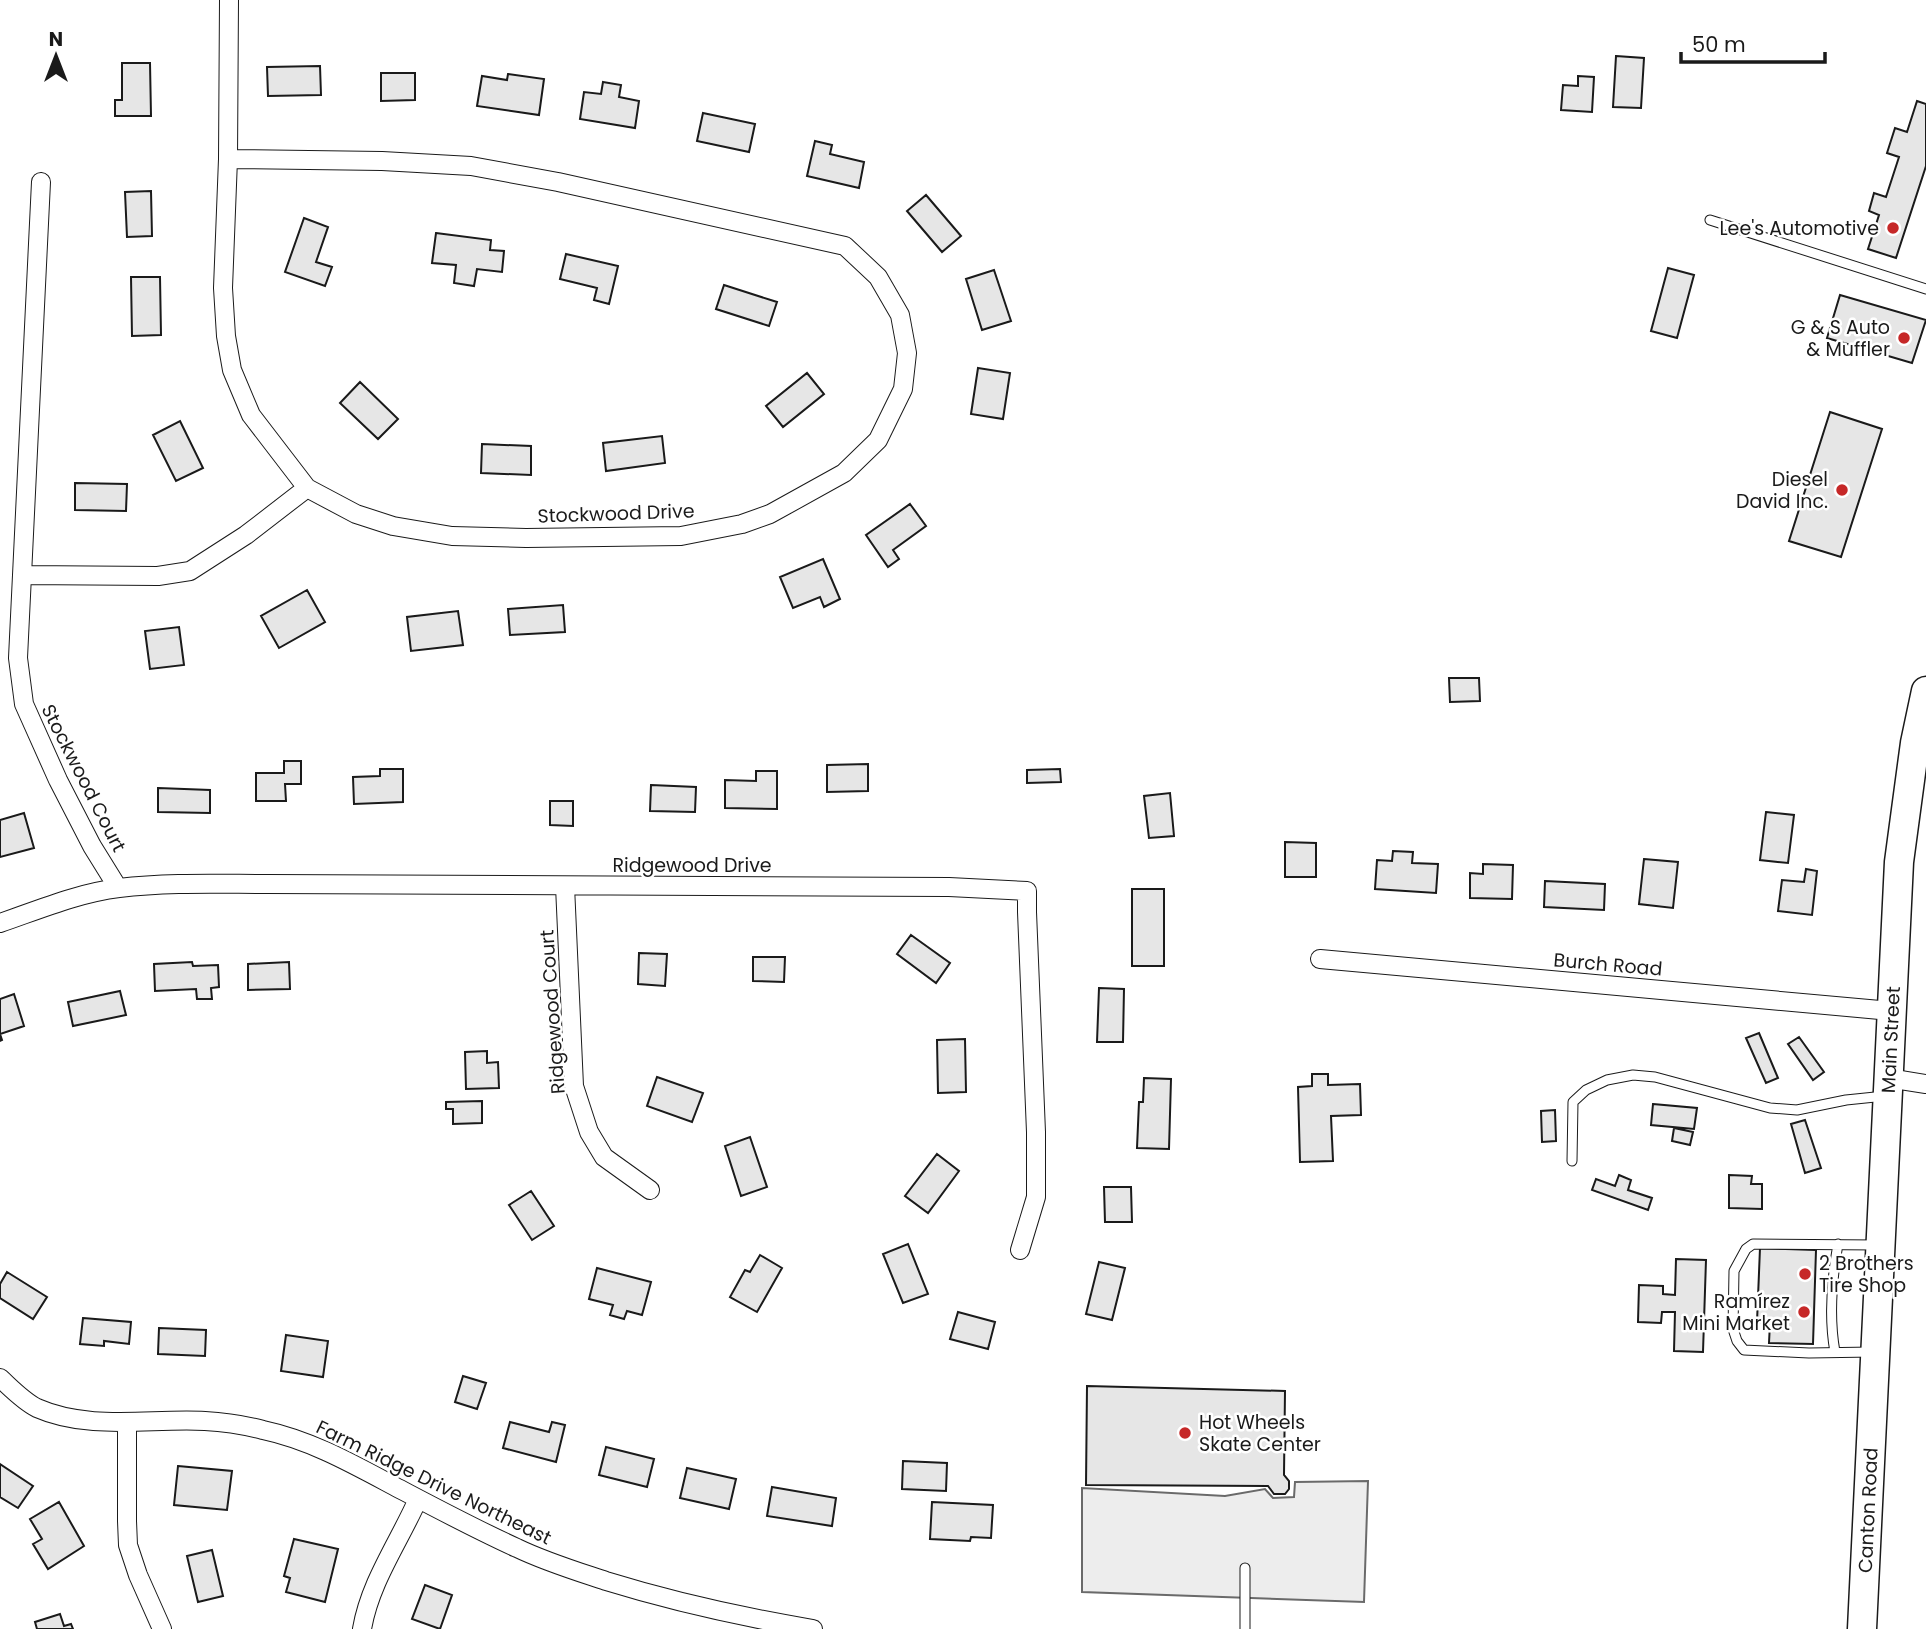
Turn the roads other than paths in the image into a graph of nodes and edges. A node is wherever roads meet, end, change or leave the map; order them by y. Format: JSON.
{"nodes":[{"id":1,"x":229,"y":0,"type":"edge"},
{"id":2,"x":228,"y":159,"type":"junction"},
{"id":3,"x":41,"y":181,"type":"dead end"},
{"id":4,"x":1710,"y":220,"type":"dead end"},
{"id":5,"x":1926,"y":289,"type":"edge"},
{"id":6,"x":307,"y":488,"type":"junction"},
{"id":7,"x":22,"y":575,"type":"junction"},
{"id":8,"x":1926,"y":691,"type":"edge"},
{"id":9,"x":565,"y":886,"type":"junction"},
{"id":10,"x":118,"y":888,"type":"junction"},
{"id":11,"x":0,"y":923,"type":"edge"},
{"id":12,"x":1320,"y":959,"type":"dead end"},
{"id":13,"x":1891,"y":1011,"type":"junction"},
{"id":14,"x":1926,"y":1084,"type":"edge"},
{"id":15,"x":1887,"y":1087,"type":"junction"},
{"id":16,"x":1572,"y":1161,"type":"dead end"},
{"id":17,"x":650,"y":1190,"type":"dead end"},
{"id":18,"x":1838,"y":1244,"type":"junction"},
{"id":19,"x":1880,"y":1245,"type":"junction"},
{"id":20,"x":1020,"y":1250,"type":"dead end"},
{"id":21,"x":1835,"y":1352,"type":"junction"},
{"id":22,"x":1875,"y":1352,"type":"junction"},
{"id":23,"x":0,"y":1378,"type":"edge"},
{"id":24,"x":1873,"y":1393,"type":"joint"},
{"id":25,"x":127,"y":1422,"type":"junction"},
{"id":26,"x":418,"y":1499,"type":"junction"},
{"id":27,"x":1245,"y":1568,"type":"dead end"},
{"id":28,"x":162,"y":1629,"type":"edge"},
{"id":29,"x":362,"y":1629,"type":"edge"},
{"id":30,"x":813,"y":1629,"type":"edge"},
{"id":31,"x":1245,"y":1629,"type":"edge"},
{"id":32,"x":1862,"y":1629,"type":"edge"}],
"edges":[{"from":1,"to":2,"type":"street","name":"Stockwood Drive"},
{"from":2,"to":6,"type":"street","name":"Stockwood Drive"},
{"from":2,"to":6,"type":"street","name":"Stockwood Drive"},
{"from":3,"to":7,"type":"street","name":"Stockwood Court"},
{"from":4,"to":5,"type":"lane"},
{"from":6,"to":7,"type":"street"},
{"from":7,"to":10,"type":"street","name":"Stockwood Court"},
{"from":8,"to":13,"type":"main road","name":"Main Street"},
{"from":9,"to":10,"type":"street","name":"Ridgewood Drive"},
{"from":9,"to":17,"type":"street","name":"Ridgewood Court"},
{"from":9,"to":20,"type":"street","name":"Ridgewood Drive"},
{"from":10,"to":11,"type":"street","name":"Ridgewood Drive"},
{"from":12,"to":13,"type":"street","name":"Burch Road"},
{"from":13,"to":15,"type":"main road","name":"Main Street"},
{"from":14,"to":15,"type":"street"},
{"from":15,"to":16,"type":"lane"},
{"from":15,"to":19,"type":"main road","name":"Main Street"},
{"from":18,"to":19,"type":"lane"},
{"from":18,"to":21,"type":"lane"},
{"from":18,"to":21,"type":"lane"},
{"from":19,"to":22,"type":"main road","name":"Main Street"},
{"from":21,"to":22,"type":"lane"},
{"from":22,"to":24,"type":"main road","name":"Main Street"},
{"from":23,"to":25,"type":"street","name":"Farm Ridge Drive Northeast"},
{"from":24,"to":32,"type":"main road","name":"Canton Road"},
{"from":25,"to":26,"type":"street","name":"Farm Ridge Drive Northeast"},
{"from":25,"to":28,"type":"street"},
{"from":26,"to":29,"type":"street"},
{"from":26,"to":30,"type":"street","name":"Farm Ridge Drive Northeast"},
{"from":27,"to":31,"type":"lane"}]}
